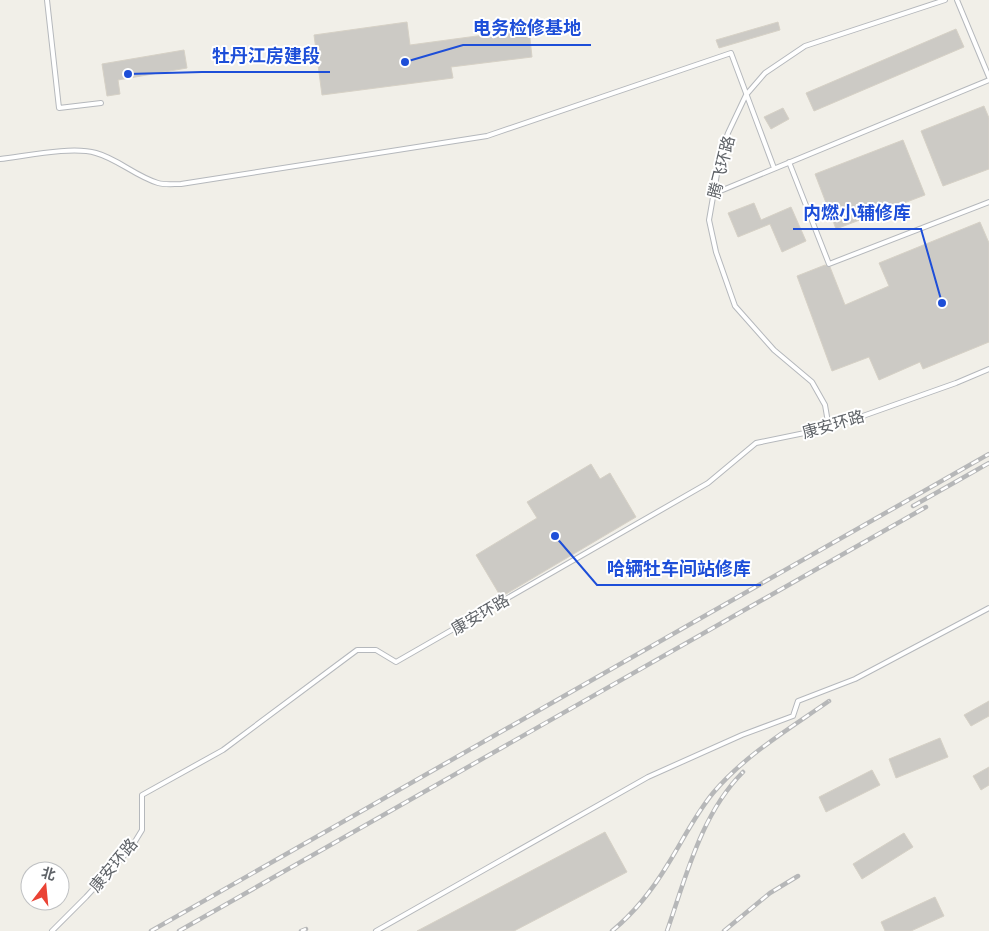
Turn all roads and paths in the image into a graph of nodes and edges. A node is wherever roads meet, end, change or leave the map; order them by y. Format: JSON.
{"nodes":[{"id":1,"x":47,"y":0,"type":"edge"},
{"id":2,"x":945,"y":0,"type":"edge"},
{"id":3,"x":957,"y":0,"type":"edge"},
{"id":4,"x":989,"y":78,"type":"edge"},
{"id":5,"x":746,"y":95,"type":"junction"},
{"id":6,"x":101,"y":103,"type":"dead end"},
{"id":7,"x":0,"y":158,"type":"edge"},
{"id":8,"x":789,"y":162,"type":"junction"},
{"id":9,"x":774,"y":168,"type":"junction"},
{"id":10,"x":713,"y":194,"type":"junction"},
{"id":11,"x":989,"y":202,"type":"edge"},
{"id":12,"x":989,"y":369,"type":"edge"},
{"id":13,"x":829,"y":428,"type":"junction"},
{"id":14,"x":989,"y":608,"type":"edge"},
{"id":15,"x":52,"y":931,"type":"edge"},
{"id":16,"x":376,"y":931,"type":"edge"}],
"edges":[{"from":1,"to":6,"type":"lane"},
{"from":2,"to":5,"type":"lane","name":"腾飞环路"},
{"from":3,"to":4,"type":"lane"},
{"from":4,"to":8,"type":"lane"},
{"from":5,"to":7,"type":"lane"},
{"from":5,"to":9,"type":"lane"},
{"from":5,"to":10,"type":"lane","name":"腾飞环路"},
{"from":8,"to":9,"type":"lane"},
{"from":8,"to":11,"type":"lane"},
{"from":9,"to":10,"type":"lane"},
{"from":10,"to":13,"type":"lane","name":"腾飞环路"},
{"from":12,"to":13,"type":"lane","name":"康安环路"},
{"from":13,"to":15,"type":"lane","name":"康安环路"},
{"from":14,"to":16,"type":"lane"}]}
